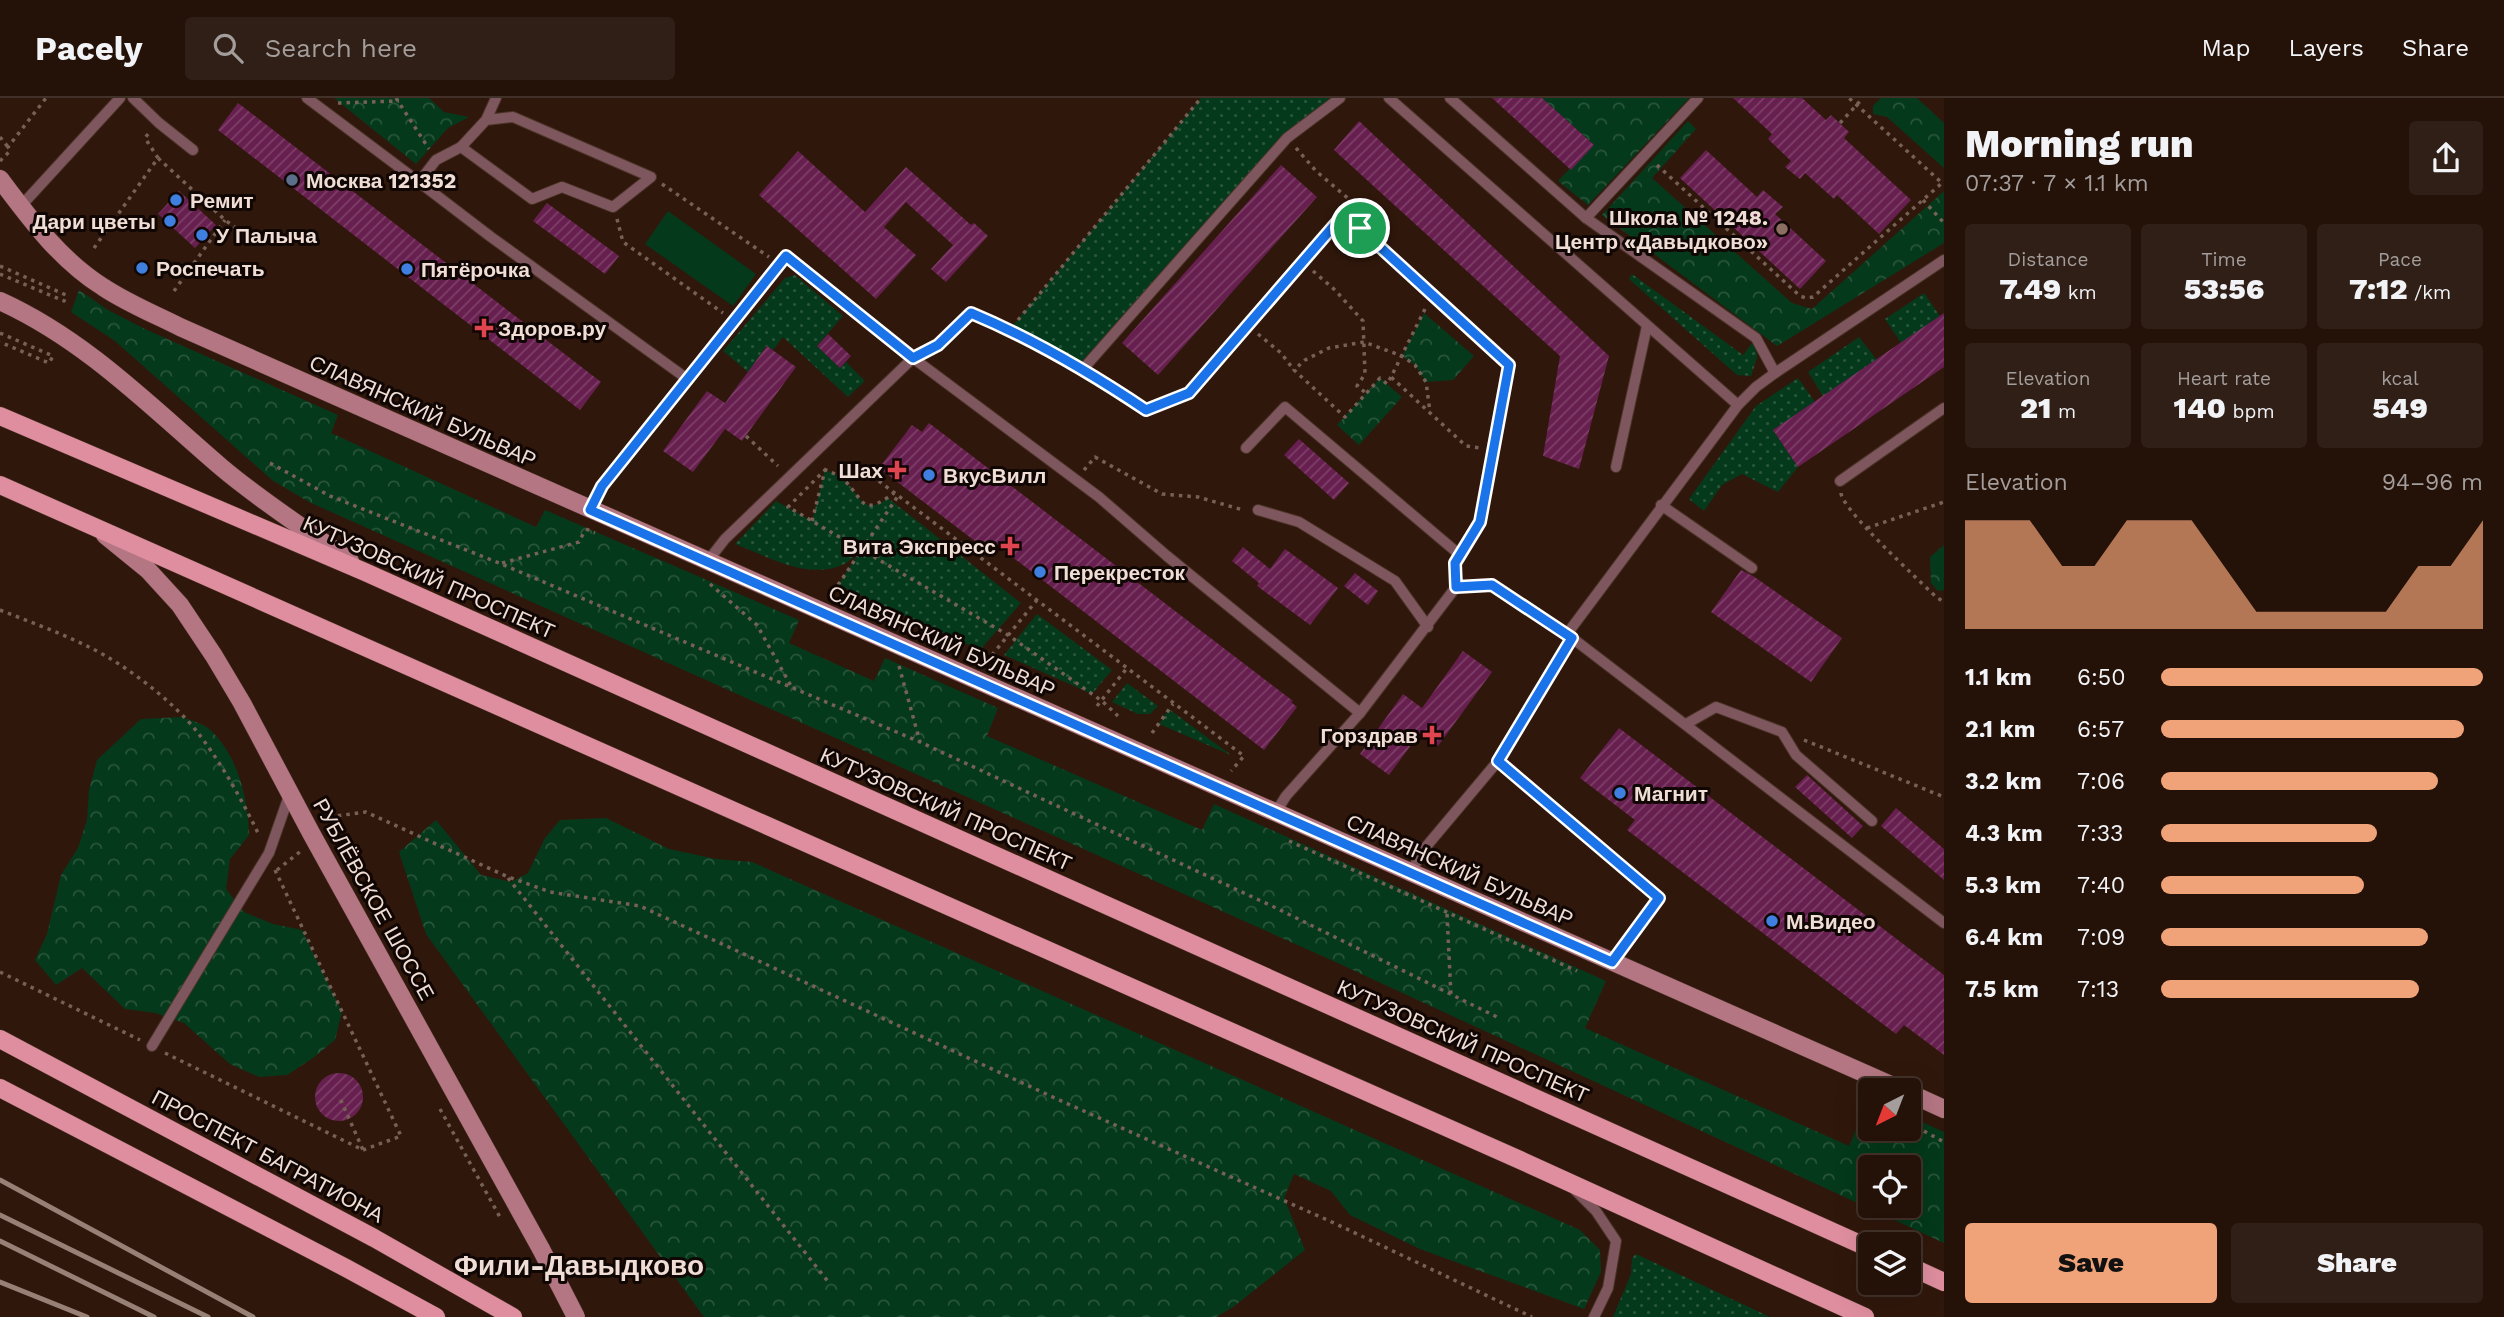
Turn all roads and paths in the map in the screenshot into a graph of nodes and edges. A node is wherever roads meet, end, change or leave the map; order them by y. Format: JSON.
{"nodes":[{"id":1,"x":47,"y":98,"type":"edge"},
{"id":2,"x":120,"y":98,"type":"edge"},
{"id":3,"x":133,"y":98,"type":"edge"},
{"id":4,"x":496,"y":98,"type":"edge"},
{"id":5,"x":1202,"y":98,"type":"edge"},
{"id":6,"x":1340,"y":98,"type":"edge"},
{"id":7,"x":1388,"y":98,"type":"edge"},
{"id":8,"x":1450,"y":98,"type":"edge"},
{"id":9,"x":1698,"y":98,"type":"edge"},
{"id":10,"x":1849,"y":98,"type":"edge"},
{"id":11,"x":1863,"y":98,"type":"edge"},
{"id":12,"x":398,"y":100,"type":"edge"},
{"id":13,"x":311,"y":101,"type":"edge"},
{"id":14,"x":1857,"y":105,"type":"junction"},
{"id":15,"x":486,"y":120,"type":"junction"},
{"id":16,"x":159,"y":123,"type":"junction"},
{"id":17,"x":1840,"y":123,"type":"dead end"},
{"id":18,"x":0,"y":137,"type":"edge"},
{"id":19,"x":1287,"y":138,"type":"junction"},
{"id":20,"x":8,"y":147,"type":"junction"},
{"id":21,"x":461,"y":147,"type":"junction"},
{"id":22,"x":193,"y":150,"type":"dead end"},
{"id":23,"x":1646,"y":154,"type":"junction"},
{"id":24,"x":158,"y":158,"type":"junction"},
{"id":25,"x":436,"y":160,"type":"junction"},
{"id":26,"x":0,"y":161,"type":"edge"},
{"id":27,"x":1316,"y":171,"type":"dead end"},
{"id":28,"x":651,"y":177,"type":"junction"},
{"id":29,"x":0,"y":179,"type":"edge"},
{"id":30,"x":418,"y":182,"type":"junction"},
{"id":31,"x":1923,"y":200,"type":"junction"},
{"id":32,"x":21,"y":206,"type":"junction"},
{"id":33,"x":614,"y":207,"type":"junction"},
{"id":34,"x":1586,"y":218,"type":"junction"},
{"id":35,"x":225,"y":220,"type":"junction"},
{"id":36,"x":1944,"y":223,"type":"edge"},
{"id":37,"x":248,"y":237,"type":"dead end"},
{"id":38,"x":94,"y":248,"type":"dead end"},
{"id":39,"x":1944,"y":260,"type":"edge"},
{"id":40,"x":1302,"y":261,"type":"junction"},
{"id":41,"x":779,"y":264,"type":"junction"},
{"id":42,"x":0,"y":266,"type":"edge"},
{"id":43,"x":0,"y":274,"type":"edge"},
{"id":44,"x":174,"y":291,"type":"dead end"},
{"id":45,"x":1429,"y":291,"type":"junction"},
{"id":46,"x":0,"y":301,"type":"edge"},
{"id":47,"x":733,"y":320,"type":"junction"},
{"id":48,"x":1247,"y":324,"type":"junction"},
{"id":49,"x":1647,"y":326,"type":"junction"},
{"id":50,"x":1010,"y":329,"type":"junction"},
{"id":51,"x":0,"y":333,"type":"edge"},
{"id":52,"x":0,"y":342,"type":"edge"},
{"id":53,"x":1364,"y":342,"type":"junction"},
{"id":54,"x":1402,"y":356,"type":"junction"},
{"id":55,"x":913,"y":358,"type":"junction"},
{"id":56,"x":1083,"y":369,"type":"junction"},
{"id":57,"x":1294,"y":370,"type":"junction"},
{"id":58,"x":1775,"y":373,"type":"junction"},
{"id":59,"x":1391,"y":377,"type":"junction"},
{"id":60,"x":686,"y":378,"type":"junction"},
{"id":61,"x":1366,"y":393,"type":"junction"},
{"id":62,"x":1738,"y":405,"type":"junction"},
{"id":63,"x":1944,"y":408,"type":"edge"},
{"id":64,"x":1430,"y":412,"type":"junction"},
{"id":65,"x":0,"y":416,"type":"edge"},
{"id":66,"x":746,"y":436,"type":"dead end"},
{"id":67,"x":1246,"y":448,"type":"dead end"},
{"id":68,"x":1492,"y":451,"type":"junction"},
{"id":69,"x":811,"y":456,"type":"junction"},
{"id":70,"x":270,"y":463,"type":"dead end"},
{"id":71,"x":1616,"y":467,"type":"dead end"},
{"id":72,"x":825,"y":470,"type":"junction"},
{"id":73,"x":872,"y":476,"type":"dead end"},
{"id":74,"x":790,"y":477,"type":"junction"},
{"id":75,"x":1076,"y":480,"type":"junction"},
{"id":76,"x":1840,"y":481,"type":"joint"},
{"id":77,"x":0,"y":485,"type":"edge"},
{"id":78,"x":896,"y":495,"type":"junction"},
{"id":79,"x":1944,"y":502,"type":"edge"},
{"id":80,"x":1661,"y":505,"type":"junction"},
{"id":81,"x":590,"y":510,"type":"junction"},
{"id":82,"x":1258,"y":510,"type":"joint"},
{"id":83,"x":812,"y":521,"type":"junction"},
{"id":84,"x":578,"y":525,"type":"dead end"},
{"id":85,"x":97,"y":528,"type":"junction"},
{"id":86,"x":1867,"y":528,"type":"junction"},
{"id":87,"x":586,"y":529,"type":"junction"},
{"id":88,"x":597,"y":534,"type":"dead end"},
{"id":89,"x":861,"y":549,"type":"junction"},
{"id":90,"x":1460,"y":555,"type":"junction"},
{"id":91,"x":499,"y":563,"type":"junction"},
{"id":92,"x":1752,"y":568,"type":"dead end"},
{"id":93,"x":705,"y":570,"type":"junction"},
{"id":94,"x":365,"y":572,"type":"junction"},
{"id":95,"x":838,"y":585,"type":"dead end"},
{"id":96,"x":1456,"y":587,"type":"junction"},
{"id":97,"x":1037,"y":600,"type":"junction"},
{"id":98,"x":1944,"y":602,"type":"edge"},
{"id":99,"x":0,"y":610,"type":"edge"},
{"id":100,"x":1427,"y":627,"type":"junction"},
{"id":101,"x":1008,"y":635,"type":"junction"},
{"id":102,"x":1569,"y":636,"type":"junction"},
{"id":103,"x":892,"y":644,"type":"junction"},
{"id":104,"x":992,"y":655,"type":"dead end"},
{"id":105,"x":1127,"y":668,"type":"junction"},
{"id":106,"x":792,"y":688,"type":"junction"},
{"id":107,"x":1102,"y":701,"type":"junction"},
{"id":108,"x":1174,"y":704,"type":"junction"},
{"id":109,"x":1097,"y":706,"type":"dead end"},
{"id":110,"x":1360,"y":713,"type":"junction"},
{"id":111,"x":1118,"y":716,"type":"dead end"},
{"id":112,"x":1686,"y":724,"type":"junction"},
{"id":113,"x":1782,"y":732,"type":"junction"},
{"id":114,"x":1152,"y":733,"type":"dead end"},
{"id":115,"x":920,"y":742,"type":"junction"},
{"id":116,"x":1498,"y":761,"type":"junction"},
{"id":117,"x":1231,"y":771,"type":"dead end"},
{"id":118,"x":290,"y":793,"type":"junction"},
{"id":119,"x":1944,"y":797,"type":"edge"},
{"id":120,"x":1276,"y":813,"type":"junction"},
{"id":121,"x":1872,"y":821,"type":"dead end"},
{"id":122,"x":311,"y":833,"type":"junction"},
{"id":123,"x":1284,"y":839,"type":"dead end"},
{"id":124,"x":269,"y":853,"type":"junction"},
{"id":125,"x":275,"y":871,"type":"junction"},
{"id":126,"x":1410,"y":873,"type":"junction"},
{"id":127,"x":506,"y":876,"type":"junction"},
{"id":128,"x":1447,"y":913,"type":"junction"},
{"id":129,"x":1944,"y":923,"type":"edge"},
{"id":130,"x":1612,"y":962,"type":"junction"},
{"id":131,"x":1577,"y":971,"type":"dead end"},
{"id":132,"x":0,"y":972,"type":"edge"},
{"id":133,"x":1451,"y":996,"type":"junction"},
{"id":134,"x":1497,"y":1017,"type":"dead end"},
{"id":135,"x":0,"y":1039,"type":"edge"},
{"id":136,"x":152,"y":1046,"type":"junction"},
{"id":137,"x":1875,"y":1078,"type":"edge"},
{"id":138,"x":0,"y":1088,"type":"edge"},
{"id":139,"x":339,"y":1096,"type":"dead end"},
{"id":140,"x":1922,"y":1099,"type":"edge"},
{"id":141,"x":1944,"y":1109,"type":"edge"},
{"id":142,"x":1922,"y":1130,"type":"edge"},
{"id":143,"x":1944,"y":1142,"type":"edge"},
{"id":144,"x":363,"y":1150,"type":"junction"},
{"id":145,"x":1563,"y":1179,"type":"junction"},
{"id":146,"x":1858,"y":1243,"type":"edge"},
{"id":147,"x":1921,"y":1271,"type":"edge"},
{"id":148,"x":1944,"y":1282,"type":"edge"},
{"id":149,"x":830,"y":1284,"type":"dead end"},
{"id":150,"x":436,"y":1317,"type":"edge"},
{"id":151,"x":513,"y":1317,"type":"edge"},
{"id":152,"x":576,"y":1317,"type":"edge"},
{"id":153,"x":1532,"y":1317,"type":"edge"},
{"id":154,"x":1594,"y":1317,"type":"edge"},
{"id":155,"x":1865,"y":1317,"type":"edge"}],
"edges":[{"from":1,"to":20,"type":"path"},
{"from":2,"to":32,"type":"lane"},
{"from":3,"to":16,"type":"lane"},
{"from":4,"to":15,"type":"lane"},
{"from":5,"to":50,"type":"path"},
{"from":6,"to":19,"type":"lane"},
{"from":7,"to":49,"type":"lane"},
{"from":8,"to":34,"type":"lane"},
{"from":9,"to":23,"type":"lane"},
{"from":10,"to":14,"type":"path"},
{"from":11,"to":14,"type":"path"},
{"from":12,"to":13,"type":"path"},
{"from":12,"to":25,"type":"path"},
{"from":13,"to":30,"type":"lane"},
{"from":14,"to":17,"type":"path"},
{"from":14,"to":31,"type":"path"},
{"from":15,"to":21,"type":"lane"},
{"from":15,"to":28,"type":"lane"},
{"from":16,"to":22,"type":"lane"},
{"from":16,"to":24,"type":"path"},
{"from":18,"to":20,"type":"path"},
{"from":19,"to":27,"type":"path"},
{"from":19,"to":56,"type":"lane"},
{"from":20,"to":26,"type":"path"},
{"from":21,"to":25,"type":"lane"},
{"from":21,"to":33,"type":"lane"},
{"from":23,"to":31,"type":"path"},
{"from":23,"to":34,"type":"lane"},
{"from":24,"to":35,"type":"path"},
{"from":24,"to":38,"type":"path"},
{"from":25,"to":30,"type":"lane"},
{"from":28,"to":33,"type":"lane"},
{"from":28,"to":41,"type":"path"},
{"from":29,"to":32,"type":"street","name":"СЛАВЯНСКИЙ БУЛЬВАР"},
{"from":30,"to":60,"type":"lane"},
{"from":31,"to":36,"type":"path"},
{"from":32,"to":81,"type":"street","name":"СЛАВЯНСКИЙ БУЛЬВАР"},
{"from":33,"to":47,"type":"path"},
{"from":34,"to":58,"type":"lane"},
{"from":35,"to":37,"type":"path"},
{"from":35,"to":44,"type":"path"},
{"from":39,"to":58,"type":"lane"},
{"from":40,"to":45,"type":"lane"},
{"from":40,"to":48,"type":"lane"},
{"from":40,"to":53,"type":"path"},
{"from":41,"to":47,"type":"lane"},
{"from":41,"to":55,"type":"lane"},
{"from":42,"to":43,"type":"path"},
{"from":45,"to":54,"type":"path"},
{"from":45,"to":68,"type":"lane"},
{"from":46,"to":94,"type":"street"},
{"from":47,"to":60,"type":"lane"},
{"from":48,"to":56,"type":"lane"},
{"from":48,"to":57,"type":"path"},
{"from":49,"to":62,"type":"lane"},
{"from":49,"to":71,"type":"lane"},
{"from":50,"to":55,"type":"lane"},
{"from":50,"to":56,"type":"lane"},
{"from":51,"to":52,"type":"path"},
{"from":53,"to":54,"type":"path"},
{"from":53,"to":57,"type":"path"},
{"from":53,"to":61,"type":"path"},
{"from":54,"to":59,"type":"path"},
{"from":54,"to":64,"type":"path"},
{"from":55,"to":69,"type":"lane"},
{"from":55,"to":75,"type":"lane"},
{"from":57,"to":61,"type":"path"},
{"from":58,"to":62,"type":"lane"},
{"from":59,"to":61,"type":"path"},
{"from":59,"to":64,"type":"path"},
{"from":60,"to":81,"type":"lane"},
{"from":62,"to":80,"type":"lane"},
{"from":63,"to":76,"type":"lane"},
{"from":64,"to":68,"type":"path"},
{"from":65,"to":94,"type":"main road","name":"КУТУЗОВСКИЙ ПРОСПЕКТ"},
{"from":66,"to":74,"type":"path"},
{"from":67,"to":90,"type":"lane"},
{"from":68,"to":90,"type":"lane"},
{"from":69,"to":72,"type":"path"},
{"from":69,"to":74,"type":"lane"},
{"from":70,"to":91,"type":"path"},
{"from":72,"to":78,"type":"path"},
{"from":72,"to":83,"type":"path"},
{"from":72,"to":83,"type":"path"},
{"from":73,"to":78,"type":"path"},
{"from":74,"to":93,"type":"lane"},
{"from":75,"to":82,"type":"path"},
{"from":75,"to":110,"type":"lane"},
{"from":76,"to":86,"type":"path"},
{"from":77,"to":85,"type":"main road"},
{"from":78,"to":89,"type":"path"},
{"from":78,"to":97,"type":"path"},
{"from":79,"to":86,"type":"path"},
{"from":80,"to":92,"type":"lane"},
{"from":80,"to":102,"type":"lane"},
{"from":81,"to":93,"type":"street","name":"СЛАВЯНСКИЙ БУЛЬВАР"},
{"from":82,"to":100,"type":"lane"},
{"from":83,"to":89,"type":"path"},
{"from":84,"to":87,"type":"path"},
{"from":85,"to":118,"type":"street","name":"РУБЛЁВСКОЕ ШОССЕ"},
{"from":85,"to":145,"type":"main road"},
{"from":86,"to":98,"type":"path"},
{"from":87,"to":88,"type":"path"},
{"from":87,"to":91,"type":"path"},
{"from":89,"to":95,"type":"path"},
{"from":89,"to":101,"type":"path"},
{"from":90,"to":96,"type":"lane"},
{"from":91,"to":106,"type":"path"},
{"from":93,"to":103,"type":"street","name":"СЛАВЯНСКИЙ БУЛЬВАР"},
{"from":93,"to":106,"type":"path"},
{"from":94,"to":146,"type":"main road","name":"КУТУЗОВСКИЙ ПРОСПЕКТ"},
{"from":96,"to":100,"type":"lane"},
{"from":96,"to":102,"type":"path"},
{"from":97,"to":101,"type":"path"},
{"from":97,"to":105,"type":"path"},
{"from":99,"to":124,"type":"path"},
{"from":100,"to":110,"type":"lane"},
{"from":101,"to":104,"type":"path"},
{"from":101,"to":107,"type":"path"},
{"from":102,"to":112,"type":"lane"},
{"from":102,"to":116,"type":"lane"},
{"from":103,"to":115,"type":"path"},
{"from":103,"to":120,"type":"street","name":"СЛАВЯНСКИЙ БУЛЬВАР"},
{"from":105,"to":107,"type":"path"},
{"from":105,"to":108,"type":"path"},
{"from":106,"to":115,"type":"path"},
{"from":107,"to":109,"type":"path"},
{"from":107,"to":111,"type":"path"},
{"from":108,"to":114,"type":"path"},
{"from":108,"to":117,"type":"path"},
{"from":110,"to":120,"type":"lane"},
{"from":112,"to":113,"type":"lane"},
{"from":112,"to":129,"type":"lane"},
{"from":113,"to":119,"type":"path"},
{"from":113,"to":121,"type":"lane"},
{"from":115,"to":133,"type":"path"},
{"from":116,"to":126,"type":"lane"},
{"from":116,"to":130,"type":"lane"},
{"from":118,"to":122,"type":"street","name":"РУБЛЁВСКОЕ ШОССЕ"},
{"from":118,"to":124,"type":"lane"},
{"from":120,"to":126,"type":"street","name":"СЛАВЯНСКИЙ БУЛЬВАР"},
{"from":122,"to":125,"type":"path"},
{"from":122,"to":127,"type":"path"},
{"from":122,"to":152,"type":"street","name":"РУБЛЁВСКОЕ ШОССЕ","bridge":true},
{"from":123,"to":128,"type":"path"},
{"from":124,"to":125,"type":"path"},
{"from":124,"to":136,"type":"lane"},
{"from":125,"to":144,"type":"path"},
{"from":126,"to":130,"type":"street","name":"СЛАВЯНСКИЙ БУЛЬВАР"},
{"from":127,"to":149,"type":"path"},
{"from":127,"to":153,"type":"path"},
{"from":128,"to":131,"type":"path"},
{"from":128,"to":133,"type":"path"},
{"from":130,"to":137,"type":"street","name":"СЛАВЯНСКИЙ БУЛЬВАР"},
{"from":132,"to":136,"type":"path"},
{"from":133,"to":134,"type":"path"},
{"from":135,"to":151,"type":"main road","name":"ПРОСПЕКТ БАГРАТИОНА"},
{"from":136,"to":144,"type":"path"},
{"from":138,"to":150,"type":"main road"},
{"from":139,"to":144,"type":"path"},
{"from":140,"to":141,"type":"street"},
{"from":142,"to":143,"type":"path"},
{"from":145,"to":154,"type":"lane"},
{"from":145,"to":155,"type":"main road"},
{"from":147,"to":148,"type":"main road"}]}
